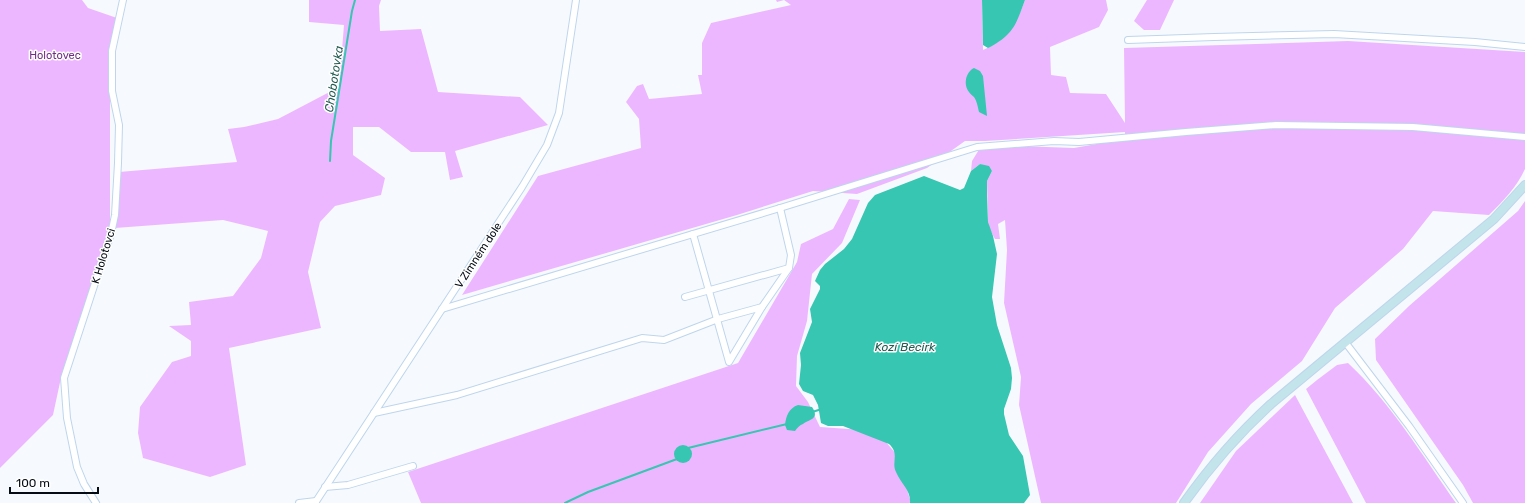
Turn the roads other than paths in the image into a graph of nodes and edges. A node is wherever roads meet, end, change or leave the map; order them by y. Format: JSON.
{"nodes":[{"id":1,"x":123,"y":0,"type":"edge"},
{"id":2,"x":576,"y":0,"type":"edge"},
{"id":3,"x":1128,"y":40,"type":"dead end"},
{"id":4,"x":1525,"y":47,"type":"edge"},
{"id":5,"x":1525,"y":138,"type":"edge"},
{"id":6,"x":1525,"y":185,"type":"edge"},
{"id":7,"x":780,"y":208,"type":"junction"},
{"id":8,"x":693,"y":234,"type":"junction"},
{"id":9,"x":789,"y":268,"type":"junction"},
{"id":10,"x":709,"y":291,"type":"junction"},
{"id":11,"x":685,"y":298,"type":"dead end"},
{"id":12,"x":762,"y":307,"type":"junction"},
{"id":13,"x":442,"y":309,"type":"junction"},
{"id":14,"x":718,"y":319,"type":"junction"},
{"id":15,"x":1345,"y":342,"type":"junction"},
{"id":16,"x":374,"y":413,"type":"junction"},
{"id":17,"x":412,"y":466,"type":"dead end"},
{"id":18,"x":325,"y":487,"type":"junction"},
{"id":19,"x":315,"y":502,"type":"edge"},
{"id":20,"x":96,"y":503,"type":"edge"},
{"id":21,"x":298,"y":503,"type":"edge"},
{"id":22,"x":1184,"y":503,"type":"edge"},
{"id":23,"x":1463,"y":503,"type":"edge"}],
"edges":[{"from":1,"to":20,"type":"street","name":"K Holotovci"},
{"from":2,"to":13,"type":"street","name":"V Zimném dole"},
{"from":3,"to":4,"type":"street"},
{"from":5,"to":7,"type":"street"},
{"from":6,"to":15,"type":"street"},
{"from":7,"to":8,"type":"street"},
{"from":7,"to":9,"type":"street"},
{"from":8,"to":10,"type":"street"},
{"from":8,"to":13,"type":"street"},
{"from":9,"to":10,"type":"street"},
{"from":9,"to":12,"type":"street"},
{"from":10,"to":11,"type":"street"},
{"from":10,"to":14,"type":"street"},
{"from":12,"to":14,"type":"street"},
{"from":12,"to":14,"type":"street"},
{"from":13,"to":16,"type":"street","name":"V Zimném dole"},
{"from":14,"to":16,"type":"street"},
{"from":15,"to":22,"type":"street"},
{"from":15,"to":23,"type":"street"},
{"from":16,"to":18,"type":"street","name":"V Zimném dole"},
{"from":17,"to":18,"type":"street"},
{"from":18,"to":19,"type":"street","name":"V Zimném dole"},
{"from":19,"to":21,"type":"street"}]}
